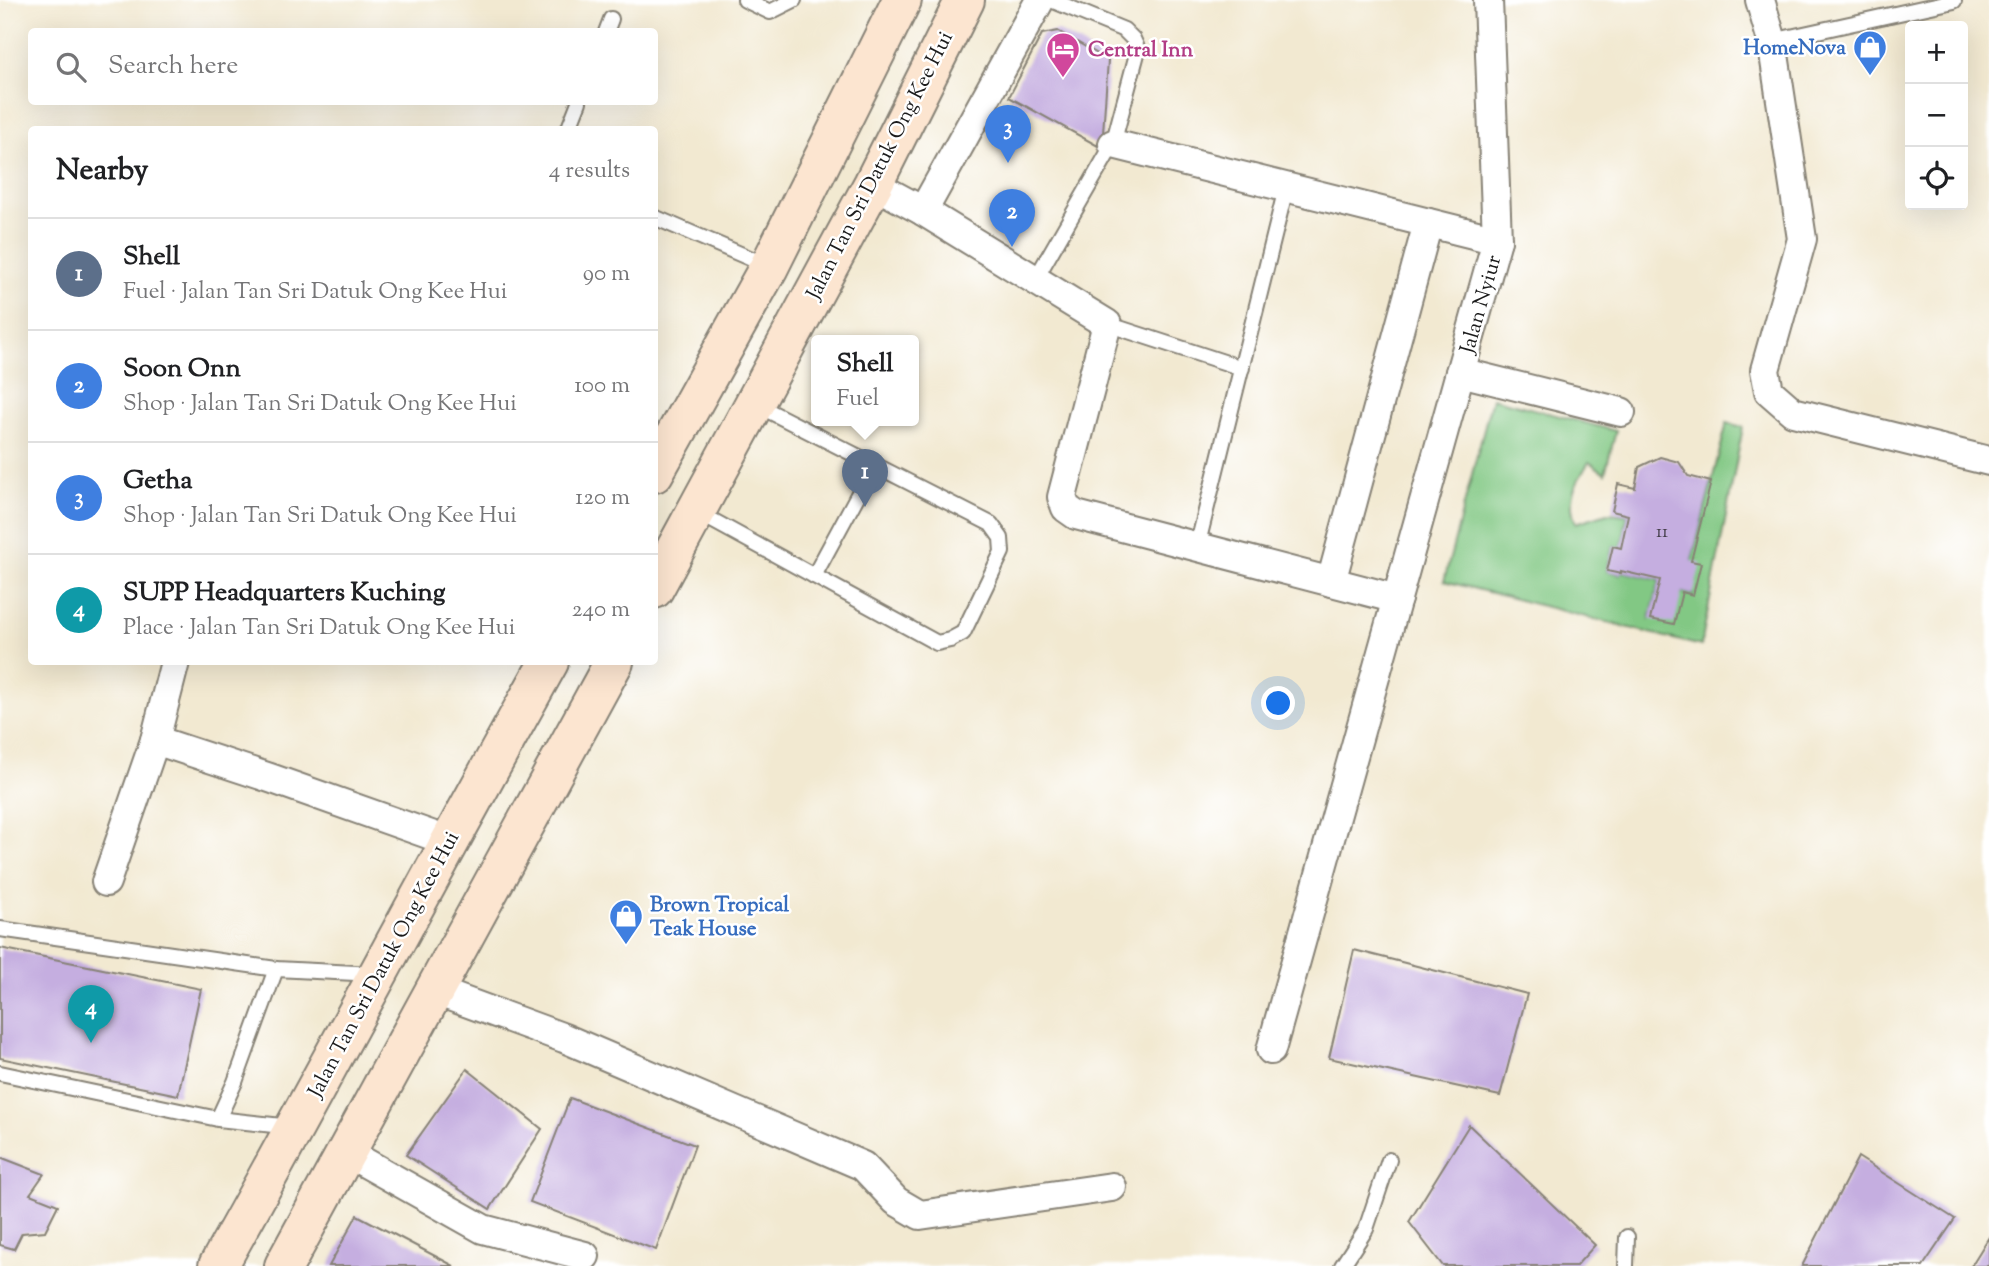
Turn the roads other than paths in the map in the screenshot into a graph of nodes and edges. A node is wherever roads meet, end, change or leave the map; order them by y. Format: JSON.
{"nodes":[{"id":1,"x":745,"y":0,"type":"edge"},
{"id":2,"x":794,"y":0,"type":"edge"},
{"id":3,"x":902,"y":0,"type":"edge"},
{"id":4,"x":965,"y":0,"type":"edge"},
{"id":5,"x":1040,"y":0,"type":"edge"},
{"id":6,"x":1051,"y":0,"type":"edge"},
{"id":7,"x":1488,"y":0,"type":"edge"},
{"id":8,"x":1760,"y":0,"type":"edge"},
{"id":9,"x":1954,"y":1,"type":"edge"},
{"id":10,"x":1772,"y":41,"type":"junction"},
{"id":11,"x":578,"y":105,"type":"edge"},
{"id":12,"x":570,"y":126,"type":"edge"},
{"id":13,"x":1113,"y":144,"type":"junction"},
{"id":14,"x":873,"y":184,"type":"junction"},
{"id":15,"x":1286,"y":188,"type":"junction"},
{"id":16,"x":923,"y":211,"type":"junction"},
{"id":17,"x":658,"y":219,"type":"edge"},
{"id":18,"x":1428,"y":223,"type":"junction"},
{"id":19,"x":1497,"y":240,"type":"junction"},
{"id":20,"x":769,"y":267,"type":"junction"},
{"id":21,"x":1035,"y":280,"type":"junction"},
{"id":22,"x":1107,"y":324,"type":"junction"},
{"id":23,"x":1242,"y":368,"type":"junction"},
{"id":24,"x":1461,"y":372,"type":"junction"},
{"id":25,"x":754,"y":404,"type":"junction"},
{"id":26,"x":1621,"y":412,"type":"dead end"},
{"id":27,"x":1989,"y":460,"type":"edge"},
{"id":28,"x":658,"y":465,"type":"edge"},
{"id":29,"x":874,"y":465,"type":"junction"},
{"id":30,"x":697,"y":512,"type":"junction"},
{"id":31,"x":1197,"y":547,"type":"junction"},
{"id":32,"x":814,"y":576,"type":"junction"},
{"id":33,"x":658,"y":582,"type":"edge"},
{"id":34,"x":1331,"y":582,"type":"junction"},
{"id":35,"x":1397,"y":599,"type":"junction"},
{"id":36,"x":174,"y":665,"type":"edge"},
{"id":37,"x":547,"y":665,"type":"edge"},
{"id":38,"x":612,"y":665,"type":"edge"},
{"id":39,"x":155,"y":740,"type":"junction"},
{"id":40,"x":448,"y":842,"type":"junction"},
{"id":41,"x":106,"y":882,"type":"dead end"},
{"id":42,"x":0,"y":929,"type":"edge"},
{"id":43,"x":275,"y":969,"type":"junction"},
{"id":44,"x":379,"y":975,"type":"junction"},
{"id":45,"x":436,"y":991,"type":"junction"},
{"id":46,"x":1271,"y":1050,"type":"dead end"},
{"id":47,"x":0,"y":1073,"type":"edge"},
{"id":48,"x":218,"y":1119,"type":"junction"},
{"id":49,"x":296,"y":1128,"type":"junction"},
{"id":50,"x":346,"y":1152,"type":"junction"},
{"id":51,"x":1389,"y":1160,"type":"dead end"},
{"id":52,"x":1112,"y":1187,"type":"dead end"},
{"id":53,"x":1627,"y":1237,"type":"dead end"},
{"id":54,"x":584,"y":1256,"type":"dead end"},
{"id":55,"x":218,"y":1266,"type":"edge"},
{"id":56,"x":284,"y":1266,"type":"edge"},
{"id":57,"x":1342,"y":1266,"type":"edge"},
{"id":58,"x":1626,"y":1266,"type":"edge"}],
"edges":[{"from":1,"to":2,"type":"lane"},
{"from":3,"to":20,"type":"main road"},
{"from":4,"to":14,"type":"main road","name":"Jalan Tan Sri Datuk Ong Kee Hui"},
{"from":5,"to":16,"type":"street"},
{"from":6,"to":13,"type":"lane"},
{"from":7,"to":19,"type":"street","name":"Jalan Nyiur"},
{"from":8,"to":10,"type":"street"},
{"from":9,"to":10,"type":"lane"},
{"from":10,"to":27,"type":"street"},
{"from":11,"to":12,"type":"lane"},
{"from":13,"to":15,"type":"street"},
{"from":13,"to":21,"type":"lane"},
{"from":14,"to":16,"type":"street"},
{"from":14,"to":25,"type":"main road","name":"Jalan Tan Sri Datuk Ong Kee Hui"},
{"from":15,"to":18,"type":"street"},
{"from":15,"to":23,"type":"lane"},
{"from":16,"to":21,"type":"street"},
{"from":17,"to":20,"type":"lane"},
{"from":18,"to":19,"type":"street"},
{"from":18,"to":34,"type":"street"},
{"from":19,"to":24,"type":"street","name":"Jalan Nyiur"},
{"from":20,"to":28,"type":"main road"},
{"from":21,"to":22,"type":"street"},
{"from":22,"to":23,"type":"lane"},
{"from":22,"to":31,"type":"street"},
{"from":23,"to":31,"type":"lane"},
{"from":24,"to":26,"type":"street"},
{"from":24,"to":35,"type":"street","name":"Jalan Nyiur"},
{"from":25,"to":29,"type":"lane"},
{"from":25,"to":30,"type":"main road","name":"Jalan Tan Sri Datuk Ong Kee Hui"},
{"from":29,"to":32,"type":"lane"},
{"from":29,"to":32,"type":"lane"},
{"from":30,"to":32,"type":"lane"},
{"from":30,"to":33,"type":"main road","name":"Jalan Tan Sri Datuk Ong Kee Hui"},
{"from":31,"to":34,"type":"street"},
{"from":34,"to":35,"type":"street"},
{"from":35,"to":46,"type":"street","name":"Jalan Nyiur"},
{"from":36,"to":39,"type":"street"},
{"from":37,"to":40,"type":"main road","name":"Jalan Tan Sri Datuk Ong Kee Hui"},
{"from":38,"to":45,"type":"main road"},
{"from":39,"to":40,"type":"street"},
{"from":39,"to":41,"type":"street"},
{"from":40,"to":44,"type":"main road","name":"Jalan Tan Sri Datuk Ong Kee Hui"},
{"from":42,"to":43,"type":"lane"},
{"from":43,"to":44,"type":"lane"},
{"from":43,"to":48,"type":"lane"},
{"from":44,"to":49,"type":"main road","name":"Jalan Tan Sri Datuk Ong Kee Hui"},
{"from":45,"to":50,"type":"main road"},
{"from":45,"to":52,"type":"street"},
{"from":47,"to":48,"type":"lane"},
{"from":48,"to":49,"type":"lane"},
{"from":49,"to":55,"type":"main road","name":"Jalan Tan Sri Datuk Ong Kee Hui"},
{"from":50,"to":54,"type":"street"},
{"from":50,"to":56,"type":"main road"},
{"from":51,"to":57,"type":"lane"},
{"from":53,"to":58,"type":"lane"}]}
